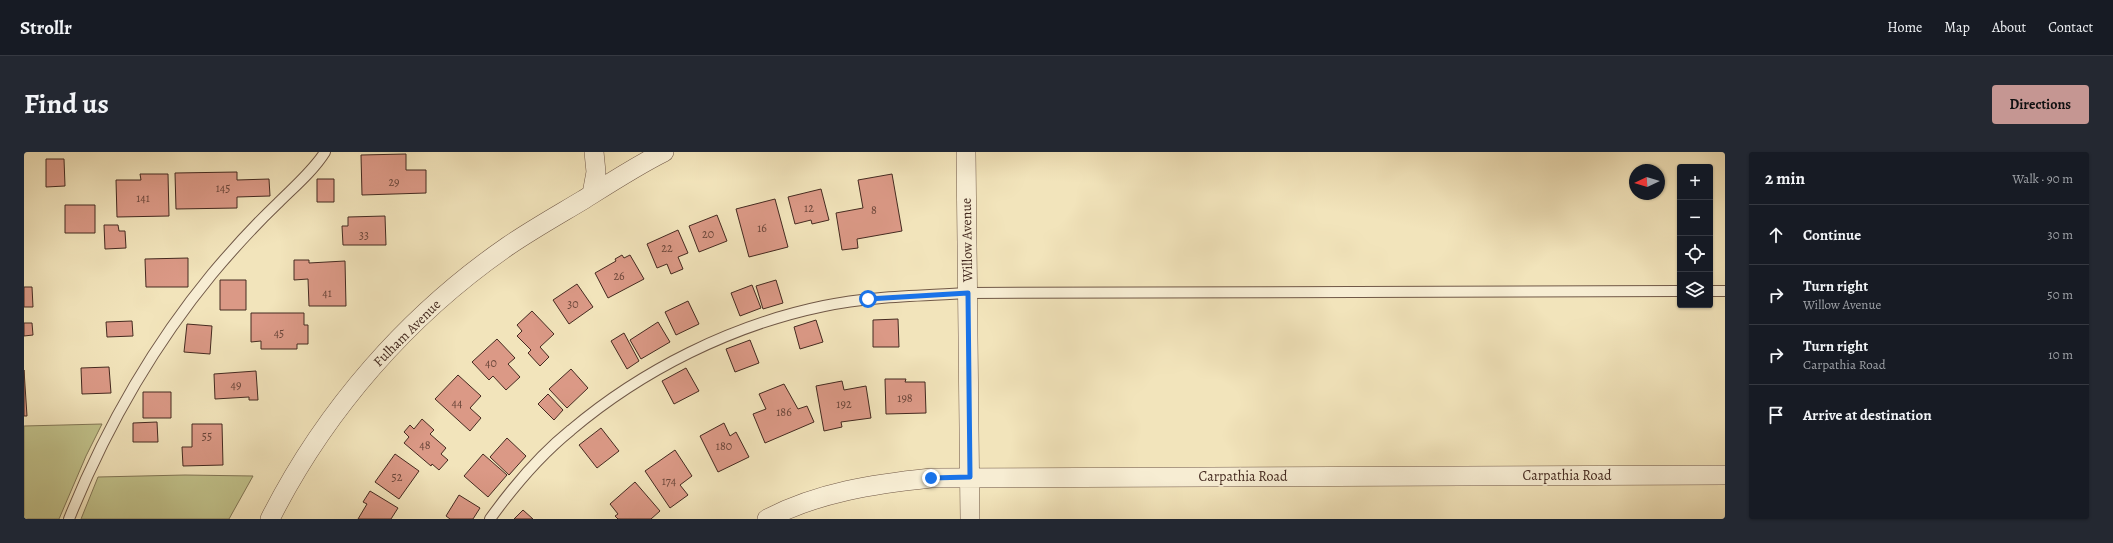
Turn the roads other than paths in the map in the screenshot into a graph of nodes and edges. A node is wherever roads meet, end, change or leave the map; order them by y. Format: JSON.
{"nodes":[{"id":1,"x":325,"y":152,"type":"edge"},
{"id":2,"x":594,"y":152,"type":"edge"},
{"id":3,"x":664,"y":152,"type":"edge"},
{"id":4,"x":966,"y":152,"type":"edge"},
{"id":5,"x":592,"y":194,"type":"junction"},
{"id":6,"x":1677,"y":291,"type":"edge"},
{"id":7,"x":1713,"y":291,"type":"edge"},
{"id":8,"x":1725,"y":291,"type":"edge"},
{"id":9,"x":968,"y":293,"type":"junction"},
{"id":10,"x":1725,"y":475,"type":"edge"},
{"id":11,"x":970,"y":477,"type":"junction"},
{"id":12,"x":69,"y":519,"type":"edge"},
{"id":13,"x":270,"y":519,"type":"edge"},
{"id":14,"x":490,"y":519,"type":"edge"},
{"id":15,"x":767,"y":519,"type":"edge"},
{"id":16,"x":970,"y":519,"type":"edge"}],
"edges":[{"from":1,"to":12,"type":"lane"},
{"from":2,"to":5,"type":"street"},
{"from":3,"to":5,"type":"street","name":"Fulham Avenue"},
{"from":4,"to":9,"type":"street","name":"Willow Avenue"},
{"from":5,"to":13,"type":"street","name":"Fulham Avenue"},
{"from":6,"to":9,"type":"lane"},
{"from":7,"to":8,"type":"lane"},
{"from":9,"to":11,"type":"street","name":"Willow Avenue"},
{"from":9,"to":14,"type":"lane"},
{"from":10,"to":11,"type":"street","name":"Carpathia Road"},
{"from":11,"to":15,"type":"street","name":"Carpathia Road"},
{"from":11,"to":16,"type":"street","name":"Willow Avenue"}]}
